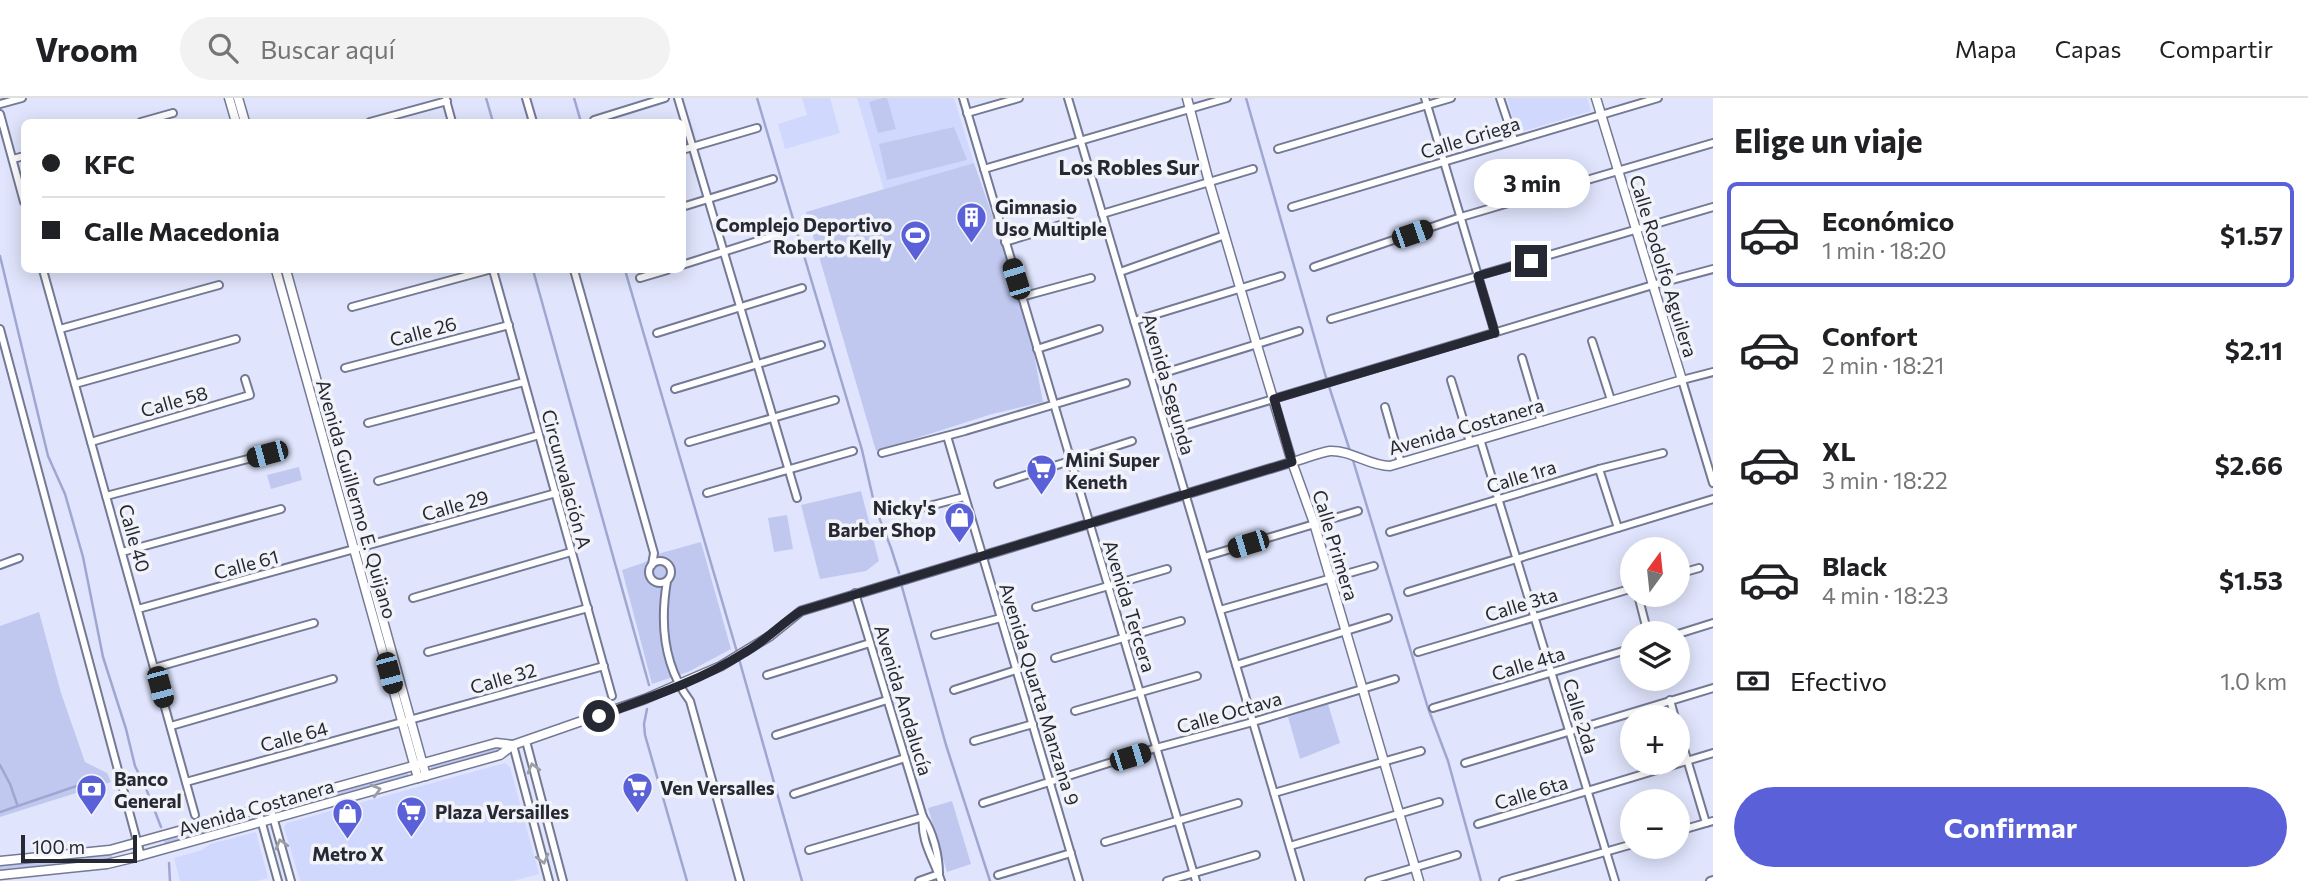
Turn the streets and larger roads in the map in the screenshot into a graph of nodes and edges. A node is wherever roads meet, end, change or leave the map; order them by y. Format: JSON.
{"nodes":[{"id":1,"x":22,"y":98,"type":"edge"},
{"id":2,"x":229,"y":98,"type":"edge"},
{"id":3,"x":238,"y":98,"type":"edge"},
{"id":4,"x":526,"y":98,"type":"edge"},
{"id":5,"x":665,"y":98,"type":"edge"},
{"id":6,"x":678,"y":98,"type":"edge"},
{"id":7,"x":963,"y":98,"type":"edge"},
{"id":8,"x":1019,"y":98,"type":"edge"},
{"id":9,"x":1068,"y":98,"type":"edge"},
{"id":10,"x":1187,"y":98,"type":"edge"},
{"id":11,"x":1227,"y":98,"type":"edge"},
{"id":12,"x":1451,"y":98,"type":"edge"},
{"id":13,"x":1500,"y":98,"type":"edge"},
{"id":14,"x":1596,"y":98,"type":"edge"},
{"id":15,"x":1658,"y":98,"type":"edge"},
{"id":16,"x":446,"y":100,"type":"edge"},
{"id":17,"x":1426,"y":101,"type":"edge"},
{"id":18,"x":0,"y":104,"type":"edge"},
{"id":19,"x":1191,"y":109,"type":"junction"},
{"id":20,"x":173,"y":113,"type":"dead end"},
{"id":21,"x":967,"y":113,"type":"junction"},
{"id":22,"x":0,"y":114,"type":"edge"},
{"id":23,"x":1601,"y":114,"type":"junction"},
{"id":24,"x":152,"y":119,"type":"edge"},
{"id":25,"x":235,"y":119,"type":"edge"},
{"id":26,"x":244,"y":119,"type":"edge"},
{"id":27,"x":380,"y":119,"type":"edge"},
{"id":28,"x":451,"y":119,"type":"edge"},
{"id":29,"x":532,"y":119,"type":"edge"},
{"id":30,"x":597,"y":119,"type":"edge"},
{"id":31,"x":684,"y":119,"type":"edge"},
{"id":32,"x":686,"y":124,"type":"edge"},
{"id":33,"x":757,"y":128,"type":"dead end"},
{"id":34,"x":1514,"y":140,"type":"junction"},
{"id":35,"x":1081,"y":142,"type":"junction"},
{"id":36,"x":1713,"y":144,"type":"edge"},
{"id":37,"x":693,"y":147,"type":"junction"},
{"id":38,"x":686,"y":149,"type":"edge"},
{"id":39,"x":1278,"y":149,"type":"dead end"},
{"id":40,"x":21,"y":157,"type":"edge"},
{"id":41,"x":13,"y":159,"type":"junction"},
{"id":42,"x":1444,"y":161,"type":"junction"},
{"id":43,"x":984,"y":169,"type":"junction"},
{"id":44,"x":1253,"y":169,"type":"dead end"},
{"id":45,"x":1619,"y":172,"type":"junction"},
{"id":46,"x":773,"y":179,"type":"dead end"},
{"id":47,"x":1209,"y":182,"type":"junction"},
{"id":48,"x":21,"y":190,"type":"edge"},
{"id":49,"x":708,"y":199,"type":"junction"},
{"id":50,"x":686,"y":206,"type":"edge"},
{"id":51,"x":1292,"y":206,"type":"dead end"},
{"id":52,"x":1713,"y":207,"type":"edge"},
{"id":53,"x":1102,"y":214,"type":"junction"},
{"id":54,"x":1461,"y":217,"type":"junction"},
{"id":55,"x":1070,"y":222,"type":"dead end"},
{"id":56,"x":1636,"y":229,"type":"junction"},
{"id":57,"x":786,"y":232,"type":"dead end"},
{"id":58,"x":1225,"y":235,"type":"junction"},
{"id":59,"x":1005,"y":242,"type":"junction"},
{"id":60,"x":724,"y":252,"type":"junction"},
{"id":61,"x":686,"y":264,"type":"edge"},
{"id":62,"x":1314,"y":267,"type":"dead end"},
{"id":63,"x":1713,"y":269,"type":"edge"},
{"id":64,"x":1119,"y":272,"type":"junction"},
{"id":65,"x":45,"y":273,"type":"edge"},
{"id":66,"x":278,"y":273,"type":"edge"},
{"id":67,"x":286,"y":273,"type":"edge"},
{"id":68,"x":479,"y":273,"type":"edge"},
{"id":69,"x":491,"y":273,"type":"edge"},
{"id":70,"x":575,"y":273,"type":"edge"},
{"id":71,"x":657,"y":273,"type":"edge"},
{"id":72,"x":1281,"y":276,"type":"dead end"},
{"id":73,"x":1478,"y":276,"type":"junction"},
{"id":74,"x":640,"y":278,"type":"dead end"},
{"id":75,"x":1091,"y":278,"type":"dead end"},
{"id":76,"x":219,"y":285,"type":"dead end"},
{"id":77,"x":1653,"y":285,"type":"junction"},
{"id":78,"x":802,"y":288,"type":"dead end"},
{"id":79,"x":1240,"y":288,"type":"junction"},
{"id":80,"x":287,"y":291,"type":"junction"},
{"id":81,"x":1021,"y":297,"type":"junction"},
{"id":82,"x":352,"y":307,"type":"dead end"},
{"id":83,"x":741,"y":307,"type":"junction"},
{"id":84,"x":1331,"y":319,"type":"dead end"},
{"id":85,"x":1134,"y":321,"type":"junction"},
{"id":86,"x":509,"y":325,"type":"junction"},
{"id":87,"x":60,"y":329,"type":"junction"},
{"id":88,"x":1099,"y":329,"type":"dead end"},
{"id":89,"x":0,"y":330,"type":"edge"},
{"id":90,"x":1299,"y":331,"type":"dead end"},
{"id":91,"x":657,"y":332,"type":"dead end"},
{"id":92,"x":1495,"y":333,"type":"junction"},
{"id":93,"x":236,"y":339,"type":"dead end"},
{"id":94,"x":1592,"y":341,"type":"dead end"},
{"id":95,"x":1256,"y":342,"type":"junction"},
{"id":96,"x":821,"y":345,"type":"dead end"},
{"id":97,"x":1037,"y":349,"type":"junction"},
{"id":98,"x":1522,"y":358,"type":"dead end"},
{"id":99,"x":757,"y":364,"type":"junction"},
{"id":100,"x":345,"y":368,"type":"dead end"},
{"id":101,"x":1713,"y":372,"type":"edge"},
{"id":102,"x":1151,"y":377,"type":"junction"},
{"id":103,"x":246,"y":379,"type":"dead end"},
{"id":104,"x":1451,"y":380,"type":"dead end"},
{"id":105,"x":1682,"y":380,"type":"junction"},
{"id":106,"x":524,"y":382,"type":"junction"},
{"id":107,"x":1126,"y":383,"type":"dead end"},
{"id":108,"x":75,"y":384,"type":"junction"},
{"id":109,"x":675,"y":389,"type":"dead end"},
{"id":110,"x":1274,"y":399,"type":"junction"},
{"id":111,"x":835,"y":400,"type":"dead end"},
{"id":112,"x":1611,"y":400,"type":"junction"},
{"id":113,"x":1054,"y":405,"type":"junction"},
{"id":114,"x":1385,"y":407,"type":"dead end"},
{"id":115,"x":774,"y":418,"type":"junction"},
{"id":116,"x":1541,"y":422,"type":"junction"},
{"id":117,"x":368,"y":423,"type":"dead end"},
{"id":118,"x":1167,"y":431,"type":"junction"},
{"id":119,"x":539,"y":435,"type":"junction"},
{"id":120,"x":947,"y":436,"type":"junction"},
{"id":121,"x":1480,"y":439,"type":"junction"},
{"id":122,"x":1132,"y":441,"type":"dead end"},
{"id":123,"x":92,"y":442,"type":"junction"},
{"id":124,"x":689,"y":442,"type":"dead end"},
{"id":125,"x":1470,"y":442,"type":"junction"},
{"id":126,"x":853,"y":451,"type":"dead end"},
{"id":127,"x":882,"y":453,"type":"dead end"},
{"id":128,"x":1663,"y":453,"type":"dead end"},
{"id":129,"x":267,"y":454,"type":"dead end"},
{"id":130,"x":1070,"y":461,"type":"junction"},
{"id":131,"x":1292,"y":462,"type":"junction"},
{"id":132,"x":1710,"y":462,"type":"edge"},
{"id":133,"x":1401,"y":463,"type":"junction"},
{"id":134,"x":1599,"y":469,"type":"junction"},
{"id":135,"x":789,"y":470,"type":"junction"},
{"id":136,"x":379,"y":481,"type":"dead end"},
{"id":137,"x":1713,"y":483,"type":"edge"},
{"id":138,"x":998,"y":484,"type":"dead end"},
{"id":139,"x":556,"y":493,"type":"junction"},
{"id":140,"x":707,"y":493,"type":"dead end"},
{"id":141,"x":1185,"y":494,"type":"junction"},
{"id":142,"x":106,"y":496,"type":"junction"},
{"id":143,"x":964,"y":496,"type":"junction"},
{"id":144,"x":797,"y":498,"type":"dead end"},
{"id":145,"x":1499,"y":499,"type":"junction"},
{"id":146,"x":1713,"y":499,"type":"edge"},
{"id":147,"x":281,"y":509,"type":"dead end"},
{"id":148,"x":1358,"y":511,"type":"dead end"},
{"id":149,"x":902,"y":513,"type":"dead end"},
{"id":150,"x":1314,"y":523,"type":"junction"},
{"id":151,"x":1089,"y":524,"type":"junction"},
{"id":152,"x":1618,"y":528,"type":"junction"},
{"id":153,"x":1390,"y":532,"type":"dead end"},
{"id":154,"x":359,"y":549,"type":"junction"},
{"id":155,"x":122,"y":552,"type":"junction"},
{"id":156,"x":571,"y":552,"type":"junction"},
{"id":157,"x":653,"y":553,"type":"junction"},
{"id":158,"x":982,"y":556,"type":"junction"},
{"id":159,"x":1204,"y":557,"type":"junction"},
{"id":160,"x":19,"y":558,"type":"dead end"},
{"id":161,"x":1518,"y":559,"type":"junction"},
{"id":162,"x":662,"y":562,"type":"junction"},
{"id":163,"x":0,"y":565,"type":"edge"},
{"id":164,"x":652,"y":565,"type":"junction"},
{"id":165,"x":1374,"y":566,"type":"dead end"},
{"id":166,"x":1699,"y":568,"type":"dead end"},
{"id":167,"x":1167,"y":569,"type":"dead end"},
{"id":168,"x":1690,"y":571,"type":"edge"},
{"id":169,"x":1330,"y":577,"type":"junction"},
{"id":170,"x":664,"y":582,"type":"junction"},
{"id":171,"x":1107,"y":585,"type":"junction"},
{"id":172,"x":1408,"y":592,"type":"dead end"},
{"id":173,"x":1620,"y":592,"type":"edge"},
{"id":174,"x":855,"y":593,"type":"junction"},
{"id":175,"x":413,"y":598,"type":"dead end"},
{"id":176,"x":1036,"y":607,"type":"dead end"},
{"id":177,"x":587,"y":608,"type":"junction"},
{"id":178,"x":138,"y":610,"type":"junction"},
{"id":179,"x":1220,"y":610,"type":"junction"},
{"id":180,"x":1536,"y":616,"type":"junction"},
{"id":181,"x":1001,"y":618,"type":"junction"},
{"id":182,"x":1388,"y":618,"type":"dead end"},
{"id":183,"x":1181,"y":621,"type":"dead end"},
{"id":184,"x":314,"y":623,"type":"dead end"},
{"id":185,"x":1713,"y":623,"type":"edge"},
{"id":186,"x":1346,"y":630,"type":"junction"},
{"id":187,"x":1690,"y":630,"type":"edge"},
{"id":188,"x":935,"y":635,"type":"dead end"},
{"id":189,"x":1123,"y":638,"type":"junction"},
{"id":190,"x":870,"y":643,"type":"junction"},
{"id":191,"x":428,"y":652,"type":"dead end"},
{"id":192,"x":1418,"y":652,"type":"dead end"},
{"id":193,"x":1620,"y":652,"type":"edge"},
{"id":194,"x":1055,"y":658,"type":"dead end"},
{"id":195,"x":1236,"y":665,"type":"junction"},
{"id":196,"x":604,"y":666,"type":"junction"},
{"id":197,"x":154,"y":667,"type":"junction"},
{"id":198,"x":1016,"y":670,"type":"junction"},
{"id":199,"x":1552,"y":672,"type":"junction"},
{"id":200,"x":767,"y":675,"type":"dead end"},
{"id":201,"x":1197,"y":676,"type":"dead end"},
{"id":202,"x":333,"y":679,"type":"dead end"},
{"id":203,"x":1395,"y":679,"type":"dead end"},
{"id":204,"x":678,"y":685,"type":"junction"},
{"id":205,"x":1713,"y":688,"type":"edge"},
{"id":206,"x":954,"y":690,"type":"dead end"},
{"id":207,"x":1363,"y":690,"type":"junction"},
{"id":208,"x":1139,"y":692,"type":"junction"},
{"id":209,"x":612,"y":696,"type":"dead end"},
{"id":210,"x":887,"y":700,"type":"junction"},
{"id":211,"x":1670,"y":700,"type":"junction"},
{"id":212,"x":1671,"y":705,"type":"edge"},
{"id":213,"x":1433,"y":708,"type":"dead end"},
{"id":214,"x":1075,"y":711,"type":"dead end"},
{"id":215,"x":407,"y":722,"type":"junction"},
{"id":216,"x":1253,"y":722,"type":"junction"},
{"id":217,"x":1033,"y":724,"type":"junction"},
{"id":218,"x":171,"y":726,"type":"junction"},
{"id":219,"x":1569,"y":730,"type":"junction"},
{"id":220,"x":776,"y":735,"type":"dead end"},
{"id":221,"x":526,"y":741,"type":"junction"},
{"id":222,"x":974,"y":741,"type":"dead end"},
{"id":223,"x":513,"y":746,"type":"junction"},
{"id":224,"x":1156,"y":748,"type":"junction"},
{"id":225,"x":1421,"y":751,"type":"dead end"},
{"id":226,"x":1713,"y":753,"type":"edge"},
{"id":227,"x":905,"y":758,"type":"junction"},
{"id":228,"x":1385,"y":761,"type":"junction"},
{"id":229,"x":1690,"y":761,"type":"edge"},
{"id":230,"x":1465,"y":763,"type":"dead end"},
{"id":231,"x":419,"y":765,"type":"junction"},
{"id":232,"x":1690,"y":768,"type":"edge"},
{"id":233,"x":1643,"y":775,"type":"edge"},
{"id":234,"x":422,"y":777,"type":"junction"},
{"id":235,"x":1050,"y":781,"type":"junction"},
{"id":236,"x":186,"y":782,"type":"junction"},
{"id":237,"x":1588,"y":791,"type":"junction"},
{"id":238,"x":794,"y":793,"type":"dead end"},
{"id":239,"x":1274,"y":793,"type":"junction"},
{"id":240,"x":1439,"y":802,"type":"dead end"},
{"id":241,"x":983,"y":803,"type":"dead end"},
{"id":242,"x":1237,"y":803,"type":"dead end"},
{"id":243,"x":270,"y":806,"type":"junction"},
{"id":244,"x":258,"y":809,"type":"junction"},
{"id":245,"x":1401,"y":814,"type":"junction"},
{"id":246,"x":195,"y":815,"type":"dead end"},
{"id":247,"x":923,"y":817,"type":"junction"},
{"id":248,"x":274,"y":819,"type":"junction"},
{"id":249,"x":1177,"y":819,"type":"junction"},
{"id":250,"x":261,"y":822,"type":"junction"},
{"id":251,"x":1709,"y":822,"type":"edge"},
{"id":252,"x":1478,"y":824,"type":"dead end"},
{"id":253,"x":1690,"y":828,"type":"edge"},
{"id":254,"x":1105,"y":842,"type":"dead end"},
{"id":255,"x":138,"y":843,"type":"junction"},
{"id":256,"x":1290,"y":846,"type":"junction"},
{"id":257,"x":1620,"y":847,"type":"edge"},
{"id":258,"x":809,"y":850,"type":"dead end"},
{"id":259,"x":1606,"y":851,"type":"junction"},
{"id":260,"x":1071,"y":853,"type":"junction"},
{"id":261,"x":1256,"y":855,"type":"dead end"},
{"id":262,"x":1457,"y":855,"type":"dead end"},
{"id":263,"x":142,"y":856,"type":"junction"},
{"id":264,"x":0,"y":861,"type":"edge"},
{"id":265,"x":1416,"y":867,"type":"junction"},
{"id":266,"x":1193,"y":873,"type":"junction"},
{"id":267,"x":0,"y":874,"type":"edge"},
{"id":268,"x":998,"y":875,"type":"dead end"},
{"id":269,"x":940,"y":877,"type":"edge"},
{"id":270,"x":278,"y":881,"type":"edge"},
{"id":271,"x":292,"y":881,"type":"edge"},
{"id":272,"x":549,"y":881,"type":"edge"},
{"id":273,"x":563,"y":881,"type":"edge"},
{"id":274,"x":740,"y":881,"type":"edge"},
{"id":275,"x":919,"y":881,"type":"edge"},
{"id":276,"x":1079,"y":881,"type":"edge"},
{"id":277,"x":1167,"y":881,"type":"edge"},
{"id":278,"x":1196,"y":881,"type":"edge"},
{"id":279,"x":1300,"y":881,"type":"edge"},
{"id":280,"x":1369,"y":881,"type":"edge"},
{"id":281,"x":1419,"y":881,"type":"edge"},
{"id":282,"x":1503,"y":881,"type":"edge"},
{"id":283,"x":1615,"y":881,"type":"edge"}],
"edges":[{"from":1,"to":18,"type":"street"},
{"from":2,"to":25,"type":"street"},
{"from":3,"to":26,"type":"street"},
{"from":4,"to":29,"type":"street"},
{"from":5,"to":30,"type":"street"},
{"from":6,"to":31,"type":"street"},
{"from":7,"to":21,"type":"street","name":"Avenida Tercera"},
{"from":8,"to":21,"type":"street"},
{"from":9,"to":35,"type":"street","name":"Avenida Segunda"},
{"from":10,"to":19,"type":"street","name":"Calle Primera"},
{"from":11,"to":19,"type":"street"},
{"from":12,"to":17,"type":"street"},
{"from":13,"to":34,"type":"street"},
{"from":14,"to":23,"type":"street","name":"Calle Rodolfo Aguilera"},
{"from":15,"to":23,"type":"street","name":"Calle Griega"},
{"from":16,"to":27,"type":"street"},
{"from":16,"to":28,"type":"street"},
{"from":17,"to":39,"type":"street"},
{"from":17,"to":42,"type":"street"},
{"from":19,"to":35,"type":"street"},
{"from":19,"to":47,"type":"street","name":"Calle Primera"},
{"from":20,"to":24,"type":"street"},
{"from":21,"to":43,"type":"street","name":"Avenida Tercera"},
{"from":22,"to":41,"type":"street"},
{"from":23,"to":34,"type":"street","name":"Calle Griega"},
{"from":23,"to":45,"type":"street","name":"Calle Rodolfo Aguilera"},
{"from":32,"to":37,"type":"street"},
{"from":33,"to":37,"type":"street"},
{"from":34,"to":42,"type":"street","name":"Calle Griega"},
{"from":35,"to":43,"type":"street"},
{"from":35,"to":53,"type":"street","name":"Avenida Segunda"},
{"from":36,"to":45,"type":"street"},
{"from":37,"to":38,"type":"street"},
{"from":37,"to":49,"type":"street"},
{"from":40,"to":41,"type":"street"},
{"from":41,"to":48,"type":"street"},
{"from":42,"to":51,"type":"street","name":"Calle Griega"},
{"from":42,"to":54,"type":"street"},
{"from":43,"to":59,"type":"street","name":"Avenida Tercera"},
{"from":44,"to":47,"type":"street"},
{"from":45,"to":54,"type":"street"},
{"from":45,"to":56,"type":"street","name":"Calle Rodolfo Aguilera"},
{"from":46,"to":49,"type":"street"},
{"from":47,"to":53,"type":"street"},
{"from":47,"to":58,"type":"street","name":"Calle Primera"},
{"from":49,"to":50,"type":"street"},
{"from":49,"to":60,"type":"street"},
{"from":52,"to":56,"type":"street"},
{"from":53,"to":64,"type":"street","name":"Avenida Segunda"},
{"from":54,"to":62,"type":"street"},
{"from":54,"to":73,"type":"street"},
{"from":55,"to":59,"type":"street"},
{"from":56,"to":73,"type":"street"},
{"from":56,"to":77,"type":"street","name":"Calle Rodolfo Aguilera"},
{"from":57,"to":60,"type":"street"},
{"from":58,"to":64,"type":"street"},
{"from":58,"to":79,"type":"street","name":"Calle Primera"},
{"from":59,"to":81,"type":"street","name":"Avenida Tercera"},
{"from":60,"to":61,"type":"street"},
{"from":60,"to":83,"type":"street"},
{"from":63,"to":77,"type":"street"},
{"from":64,"to":85,"type":"street","name":"Avenida Segunda"},
{"from":65,"to":87,"type":"street","name":"Calle 40"},
{"from":66,"to":80,"type":"street","name":"Avenida Guillermo E. Quijano"},
{"from":67,"to":80,"type":"street","name":"Avenida Guillermo E. Quijano"},
{"from":68,"to":82,"type":"street"},
{"from":69,"to":86,"type":"street","name":"Circunvalación A"},
{"from":70,"to":157,"type":"street"},
{"from":71,"to":74,"type":"street"},
{"from":72,"to":79,"type":"street"},
{"from":73,"to":84,"type":"street"},
{"from":73,"to":92,"type":"street"},
{"from":75,"to":81,"type":"street"},
{"from":76,"to":87,"type":"street"},
{"from":77,"to":92,"type":"street"},
{"from":77,"to":105,"type":"street","name":"Calle Rodolfo Aguilera"},
{"from":78,"to":83,"type":"street"},
{"from":79,"to":85,"type":"street"},
{"from":79,"to":95,"type":"street","name":"Calle Primera"},
{"from":80,"to":154,"type":"street","name":"Avenida Guillermo E. Quijano"},
{"from":81,"to":97,"type":"street","name":"Avenida Tercera"},
{"from":83,"to":91,"type":"street"},
{"from":83,"to":99,"type":"street"},
{"from":85,"to":102,"type":"street","name":"Avenida Segunda"},
{"from":86,"to":100,"type":"street","name":"Calle 26"},
{"from":86,"to":106,"type":"street","name":"Circunvalación A"},
{"from":87,"to":108,"type":"street","name":"Calle 40"},
{"from":88,"to":97,"type":"street"},
{"from":89,"to":255,"type":"street"},
{"from":90,"to":95,"type":"street"},
{"from":92,"to":110,"type":"street"},
{"from":93,"to":108,"type":"street"},
{"from":94,"to":112,"type":"street"},
{"from":95,"to":102,"type":"street"},
{"from":95,"to":110,"type":"street","name":"Calle Primera"},
{"from":96,"to":99,"type":"street"},
{"from":97,"to":113,"type":"street","name":"Avenida Tercera"},
{"from":98,"to":116,"type":"street"},
{"from":99,"to":109,"type":"street"},
{"from":99,"to":115,"type":"street"},
{"from":101,"to":105,"type":"street"},
{"from":102,"to":118,"type":"street","name":"Avenida Segunda"},
{"from":103,"to":123,"type":"street","name":"Calle 58"},
{"from":104,"to":125,"type":"street"},
{"from":105,"to":112,"type":"street","name":"Avenida Costanera"},
{"from":105,"to":132,"type":"street","name":"Calle Rodolfo Aguilera"},
{"from":106,"to":117,"type":"street"},
{"from":106,"to":119,"type":"street","name":"Circunvalación A"},
{"from":107,"to":113,"type":"street"},
{"from":108,"to":123,"type":"street","name":"Calle 40"},
{"from":110,"to":118,"type":"street"},
{"from":110,"to":131,"type":"street","name":"Calle Primera"},
{"from":111,"to":115,"type":"street"},
{"from":112,"to":116,"type":"street","name":"Avenida Costanera"},
{"from":113,"to":120,"type":"street"},
{"from":113,"to":130,"type":"street","name":"Avenida Tercera"},
{"from":114,"to":133,"type":"street"},
{"from":115,"to":124,"type":"street"},
{"from":115,"to":135,"type":"street"},
{"from":116,"to":121,"type":"street","name":"Avenida Costanera"},
{"from":118,"to":141,"type":"street","name":"Avenida Segunda"},
{"from":119,"to":136,"type":"street"},
{"from":119,"to":139,"type":"street","name":"Circunvalación A"},
{"from":120,"to":127,"type":"street"},
{"from":120,"to":143,"type":"street","name":"Avenida Quarta Manzana 9"},
{"from":121,"to":125,"type":"street","name":"Avenida Costanera"},
{"from":121,"to":145,"type":"street","name":"Calle 2da"},
{"from":122,"to":130,"type":"street"},
{"from":123,"to":142,"type":"street","name":"Calle 40"},
{"from":125,"to":133,"type":"street","name":"Avenida Costanera"},
{"from":126,"to":135,"type":"street"},
{"from":128,"to":134,"type":"street","name":"Calle 1ra"},
{"from":129,"to":142,"type":"street"},
{"from":130,"to":138,"type":"street"},
{"from":130,"to":151,"type":"street","name":"Avenida Tercera"},
{"from":131,"to":133,"type":"street","name":"Avenida Costanera"},
{"from":131,"to":141,"type":"street","name":"Avenida Costanera"},
{"from":131,"to":150,"type":"street","name":"Calle Primera"},
{"from":132,"to":137,"type":"street","name":"Calle Rodolfo Aguilera"},
{"from":134,"to":145,"type":"street","name":"Calle 1ra"},
{"from":134,"to":152,"type":"street"},
{"from":135,"to":140,"type":"street"},
{"from":135,"to":144,"type":"street"},
{"from":139,"to":154,"type":"street","name":"Calle 29"},
{"from":139,"to":156,"type":"street","name":"Circunvalación A"},
{"from":141,"to":151,"type":"street","name":"Avenida Costanera"},
{"from":141,"to":159,"type":"street","name":"Avenida Segunda"},
{"from":142,"to":155,"type":"street","name":"Calle 40"},
{"from":143,"to":149,"type":"street"},
{"from":143,"to":158,"type":"street","name":"Avenida Quarta Manzana 9"},
{"from":145,"to":153,"type":"street","name":"Calle 1ra"},
{"from":145,"to":161,"type":"street","name":"Calle 2da"},
{"from":146,"to":152,"type":"street"},
{"from":147,"to":155,"type":"street"},
{"from":148,"to":150,"type":"street"},
{"from":150,"to":159,"type":"street"},
{"from":150,"to":169,"type":"street","name":"Calle Primera"},
{"from":151,"to":158,"type":"street","name":"Avenida Costanera"},
{"from":151,"to":171,"type":"street","name":"Avenida Tercera"},
{"from":152,"to":161,"type":"street"},
{"from":154,"to":178,"type":"street","name":"Calle 61"},
{"from":154,"to":215,"type":"street","name":"Avenida Guillermo E. Quijano"},
{"from":155,"to":178,"type":"street","name":"Calle 40"},
{"from":156,"to":175,"type":"street"},
{"from":156,"to":177,"type":"street","name":"Circunvalación A"},
{"from":157,"to":162,"type":"street"},
{"from":157,"to":164,"type":"street"},
{"from":158,"to":174,"type":"street","name":"Avenida Costanera"},
{"from":158,"to":181,"type":"street","name":"Avenida Quarta Manzana 9"},
{"from":159,"to":179,"type":"street","name":"Avenida Segunda"},
{"from":160,"to":163,"type":"street"},
{"from":161,"to":172,"type":"street"},
{"from":161,"to":180,"type":"street","name":"Calle 2da"},
{"from":162,"to":164,"type":"street"},
{"from":162,"to":170,"type":"street"},
{"from":164,"to":170,"type":"street"},
{"from":165,"to":169,"type":"street"},
{"from":166,"to":168,"type":"street"},
{"from":167,"to":171,"type":"street"},
{"from":169,"to":179,"type":"street"},
{"from":169,"to":186,"type":"street","name":"Calle Primera"},
{"from":170,"to":204,"type":"street"},
{"from":171,"to":176,"type":"street"},
{"from":171,"to":189,"type":"street","name":"Avenida Tercera"},
{"from":173,"to":180,"type":"street","name":"Calle 3ta"},
{"from":174,"to":190,"type":"street","name":"Avenida Andalucía"},
{"from":174,"to":204,"type":"street","name":"Avenida Costanera"},
{"from":177,"to":191,"type":"street"},
{"from":177,"to":196,"type":"street","name":"Circunvalación A"},
{"from":178,"to":197,"type":"street","name":"Calle 40"},
{"from":179,"to":195,"type":"street","name":"Avenida Segunda"},
{"from":180,"to":192,"type":"street","name":"Calle 3ta"},
{"from":180,"to":199,"type":"street","name":"Calle 2da"},
{"from":181,"to":188,"type":"street"},
{"from":181,"to":198,"type":"street","name":"Avenida Quarta Manzana 9"},
{"from":182,"to":186,"type":"street"},
{"from":183,"to":189,"type":"street"},
{"from":184,"to":197,"type":"street"},
{"from":185,"to":187,"type":"street"},
{"from":186,"to":195,"type":"street"},
{"from":186,"to":207,"type":"street","name":"Calle Primera"},
{"from":189,"to":194,"type":"street"},
{"from":189,"to":208,"type":"street","name":"Avenida Tercera"},
{"from":190,"to":200,"type":"street"},
{"from":190,"to":210,"type":"street","name":"Avenida Andalucía"},
{"from":193,"to":199,"type":"street","name":"Calle 4ta"},
{"from":195,"to":216,"type":"street","name":"Avenida Segunda"},
{"from":196,"to":209,"type":"street","name":"Circunvalación A"},
{"from":196,"to":215,"type":"street","name":"Calle 32"},
{"from":197,"to":218,"type":"street","name":"Calle 40"},
{"from":198,"to":206,"type":"street"},
{"from":198,"to":217,"type":"street","name":"Avenida Quarta Manzana 9"},
{"from":199,"to":213,"type":"street","name":"Calle 4ta"},
{"from":199,"to":219,"type":"street","name":"Calle 2da"},
{"from":201,"to":208,"type":"street"},
{"from":202,"to":218,"type":"street"},
{"from":203,"to":207,"type":"street","name":"Calle Octava"},
{"from":204,"to":221,"type":"street","name":"Avenida Costanera"},
{"from":204,"to":274,"type":"street"},
{"from":205,"to":211,"type":"street"},
{"from":207,"to":216,"type":"street","name":"Calle Octava"},
{"from":207,"to":228,"type":"street","name":"Calle Primera"},
{"from":208,"to":214,"type":"street"},
{"from":208,"to":224,"type":"street","name":"Avenida Tercera"},
{"from":210,"to":220,"type":"street"},
{"from":210,"to":227,"type":"street","name":"Avenida Andalucía"},
{"from":211,"to":212,"type":"street"},
{"from":211,"to":219,"type":"street"},
{"from":215,"to":231,"type":"street","name":"Avenida Guillermo E. Quijano"},
{"from":215,"to":236,"type":"street","name":"Calle 64"},
{"from":216,"to":224,"type":"street","name":"Calle Octava"},
{"from":216,"to":239,"type":"street","name":"Avenida Segunda"},
{"from":217,"to":222,"type":"street"},
{"from":217,"to":235,"type":"street","name":"Avenida Quarta Manzana 9"},
{"from":218,"to":236,"type":"street","name":"Calle 40"},
{"from":219,"to":230,"type":"street"},
{"from":219,"to":237,"type":"street","name":"Calle 2da"},
{"from":221,"to":223,"type":"street","name":"Avenida Costanera"},
{"from":273,"to":221,"type":"street","one_way":true},
{"from":223,"to":231,"type":"street","name":"Avenida Costanera"},
{"from":223,"to":234,"type":"street","name":"Avenida Costanera"},
{"from":223,"to":272,"type":"street","one_way":true},
{"from":224,"to":235,"type":"street","name":"Calle Octava"},
{"from":224,"to":249,"type":"street","name":"Avenida Tercera"},
{"from":225,"to":228,"type":"street"},
{"from":226,"to":229,"type":"street","name":"Calle 6ta"},
{"from":227,"to":238,"type":"street"},
{"from":227,"to":247,"type":"street","name":"Avenida Andalucía"},
{"from":228,"to":239,"type":"street"},
{"from":228,"to":245,"type":"street","name":"Calle Primera"},
{"from":231,"to":234,"type":"street","name":"Avenida Guillermo E. Quijano"},
{"from":231,"to":243,"type":"street","name":"Avenida Costanera"},
{"from":232,"to":251,"type":"street"},
{"from":233,"to":237,"type":"street","name":"Calle 6ta"},
{"from":248,"to":234,"type":"street","name":"Avenida Costanera","one_way":true},
{"from":235,"to":241,"type":"street","name":"Calle Octava"},
{"from":235,"to":260,"type":"street","name":"Avenida Quarta Manzana 9"},
{"from":236,"to":246,"type":"street","name":"Calle 40"},
{"from":237,"to":252,"type":"street","name":"Calle 6ta"},
{"from":237,"to":259,"type":"street","name":"Calle 2da"},
{"from":239,"to":256,"type":"street","name":"Avenida Segunda"},
{"from":240,"to":245,"type":"street"},
{"from":242,"to":249,"type":"street"},
{"from":243,"to":244,"type":"street","name":"Avenida Costanera"},
{"from":243,"to":248,"type":"street"},
{"from":244,"to":250,"type":"street"},
{"from":244,"to":255,"type":"street","name":"Avenida Costanera"},
{"from":245,"to":256,"type":"street"},
{"from":245,"to":265,"type":"street","name":"Calle Primera"},
{"from":247,"to":258,"type":"street"},
{"from":247,"to":269,"type":"street","name":"Avenida Andalucía"},
{"from":248,"to":250,"type":"street","name":"Avenida Costanera"},
{"from":271,"to":248,"type":"street","one_way":true},
{"from":249,"to":254,"type":"street"},
{"from":249,"to":266,"type":"street","name":"Avenida Tercera"},
{"from":250,"to":263,"type":"street","name":"Avenida Costanera"},
{"from":250,"to":270,"type":"street"},
{"from":251,"to":253,"type":"street"},
{"from":255,"to":263,"type":"street"},
{"from":255,"to":264,"type":"street","name":"Avenida Costanera"},
{"from":256,"to":279,"type":"street","name":"Avenida Segunda"},
{"from":257,"to":259,"type":"street"},
{"from":259,"to":282,"type":"street"},
{"from":259,"to":283,"type":"street","name":"Calle 2da"},
{"from":260,"to":268,"type":"street"},
{"from":260,"to":276,"type":"street","name":"Avenida Quarta Manzana 9"},
{"from":261,"to":266,"type":"street"},
{"from":262,"to":265,"type":"street"},
{"from":263,"to":267,"type":"street","name":"Avenida Costanera"},
{"from":265,"to":280,"type":"street"},
{"from":265,"to":281,"type":"street","name":"Calle Primera"},
{"from":266,"to":277,"type":"street"},
{"from":266,"to":278,"type":"street","name":"Avenida Tercera"},
{"from":269,"to":275,"type":"street"}]}
